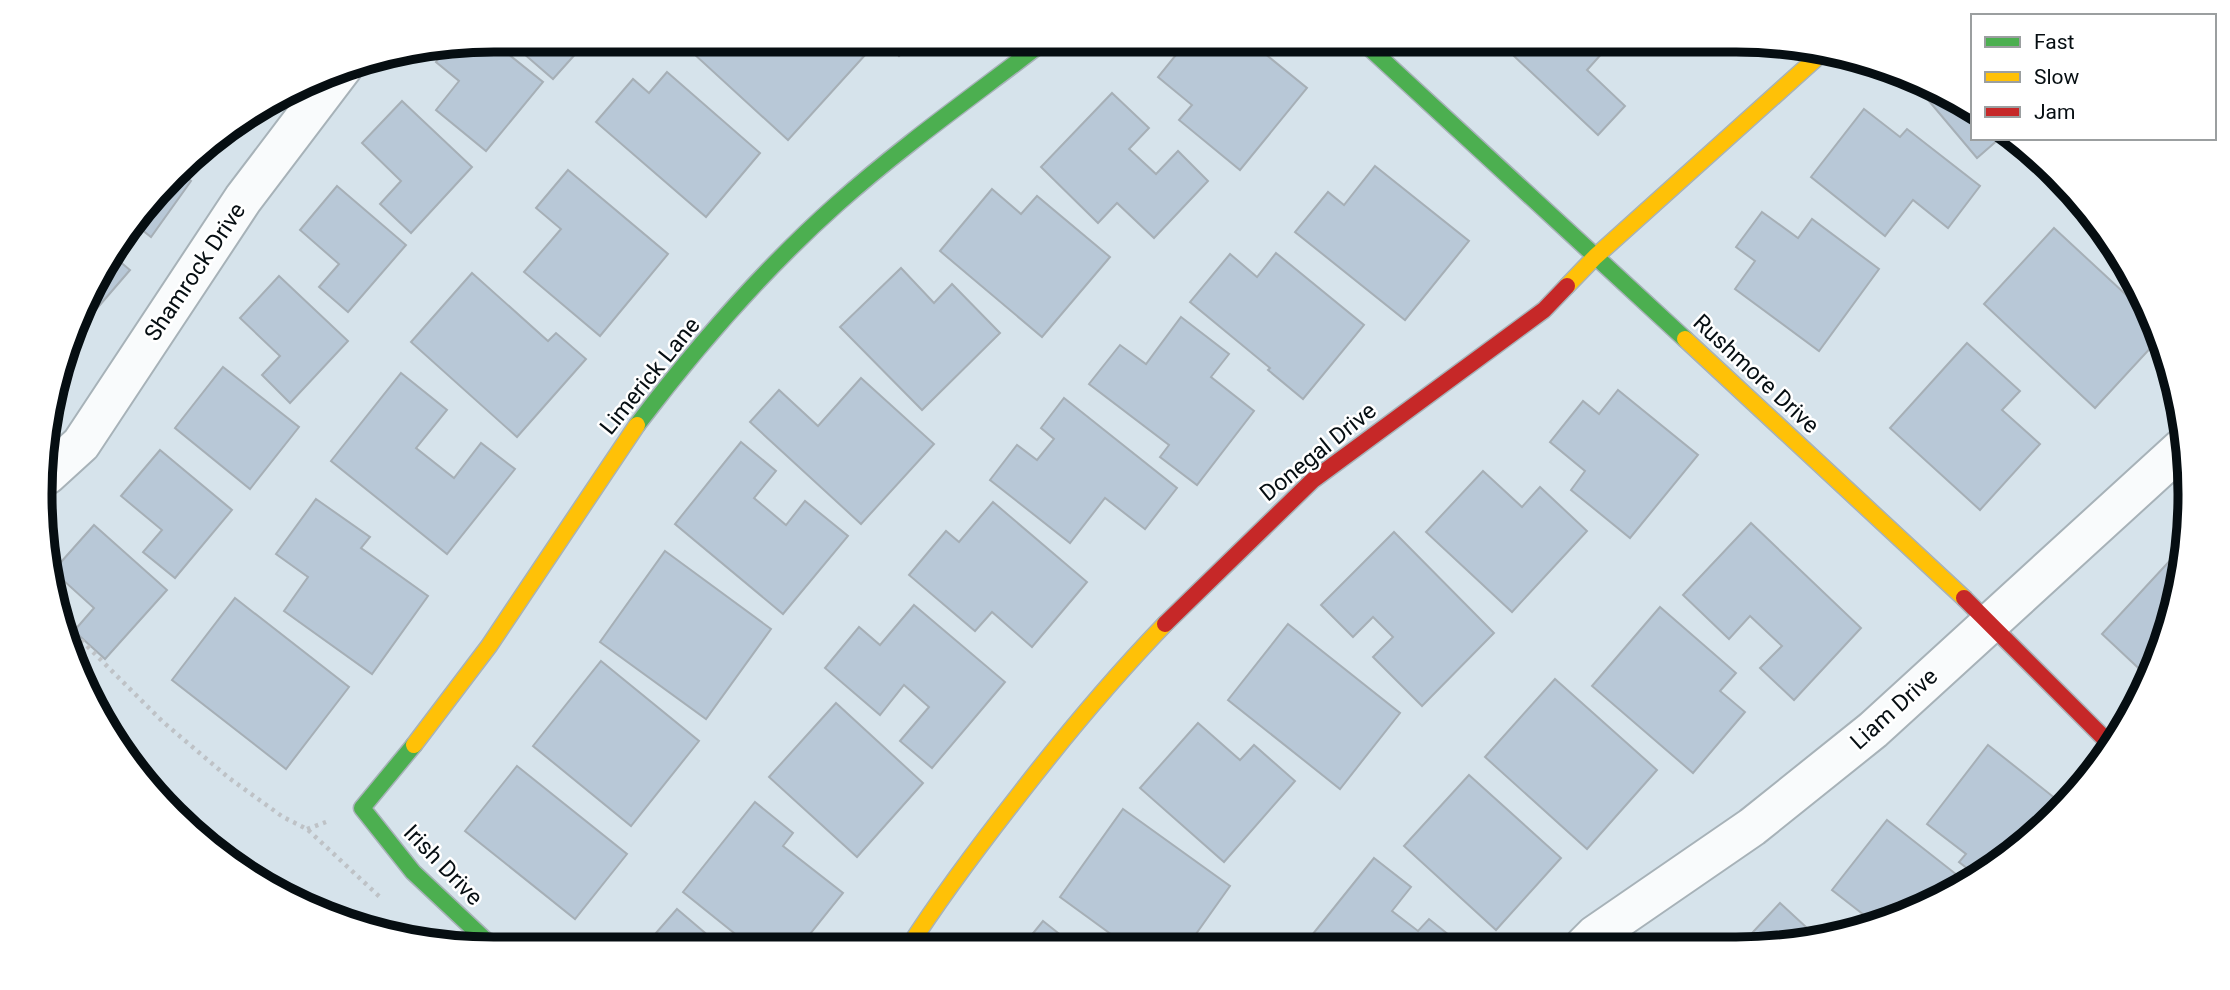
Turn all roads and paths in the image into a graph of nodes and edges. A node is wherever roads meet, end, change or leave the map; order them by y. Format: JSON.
{"nodes":[{"id":1,"x":1030,"y":52,"type":"edge"},
{"id":2,"x":1374,"y":52,"type":"edge"},
{"id":3,"x":1814,"y":60,"type":"edge"},
{"id":4,"x":330,"y":85,"type":"edge"},
{"id":5,"x":1595,"y":257,"type":"junction"},
{"id":6,"x":2176,"y":454,"type":"edge"},
{"id":7,"x":53,"y":470,"type":"edge"},
{"id":8,"x":1990,"y":622,"type":"junction"},
{"id":9,"x":75,"y":634,"type":"edge"},
{"id":10,"x":2105,"y":738,"type":"edge"},
{"id":11,"x":362,"y":808,"type":"joint"},
{"id":12,"x":385,"y":902,"type":"dead end"},
{"id":13,"x":482,"y":937,"type":"edge"},
{"id":14,"x":915,"y":937,"type":"edge"},
{"id":15,"x":1593,"y":937,"type":"edge"}],
"edges":[{"from":1,"to":11,"type":"street","name":"Limerick Lane"},
{"from":2,"to":5,"type":"street","name":"Rushmore Drive"},
{"from":3,"to":5,"type":"street","name":"Donegal Drive"},
{"from":4,"to":7,"type":"street","name":"Shamrock Drive"},
{"from":5,"to":8,"type":"street","name":"Rushmore Drive"},
{"from":5,"to":14,"type":"street","name":"Donegal Drive"},
{"from":6,"to":8,"type":"street","name":"Liam Drive"},
{"from":8,"to":10,"type":"street","name":"Rushmore Drive"},
{"from":8,"to":15,"type":"street","name":"Liam Drive"},
{"from":9,"to":12,"type":"path"},
{"from":11,"to":13,"type":"street","name":"Irish Drive"}]}
